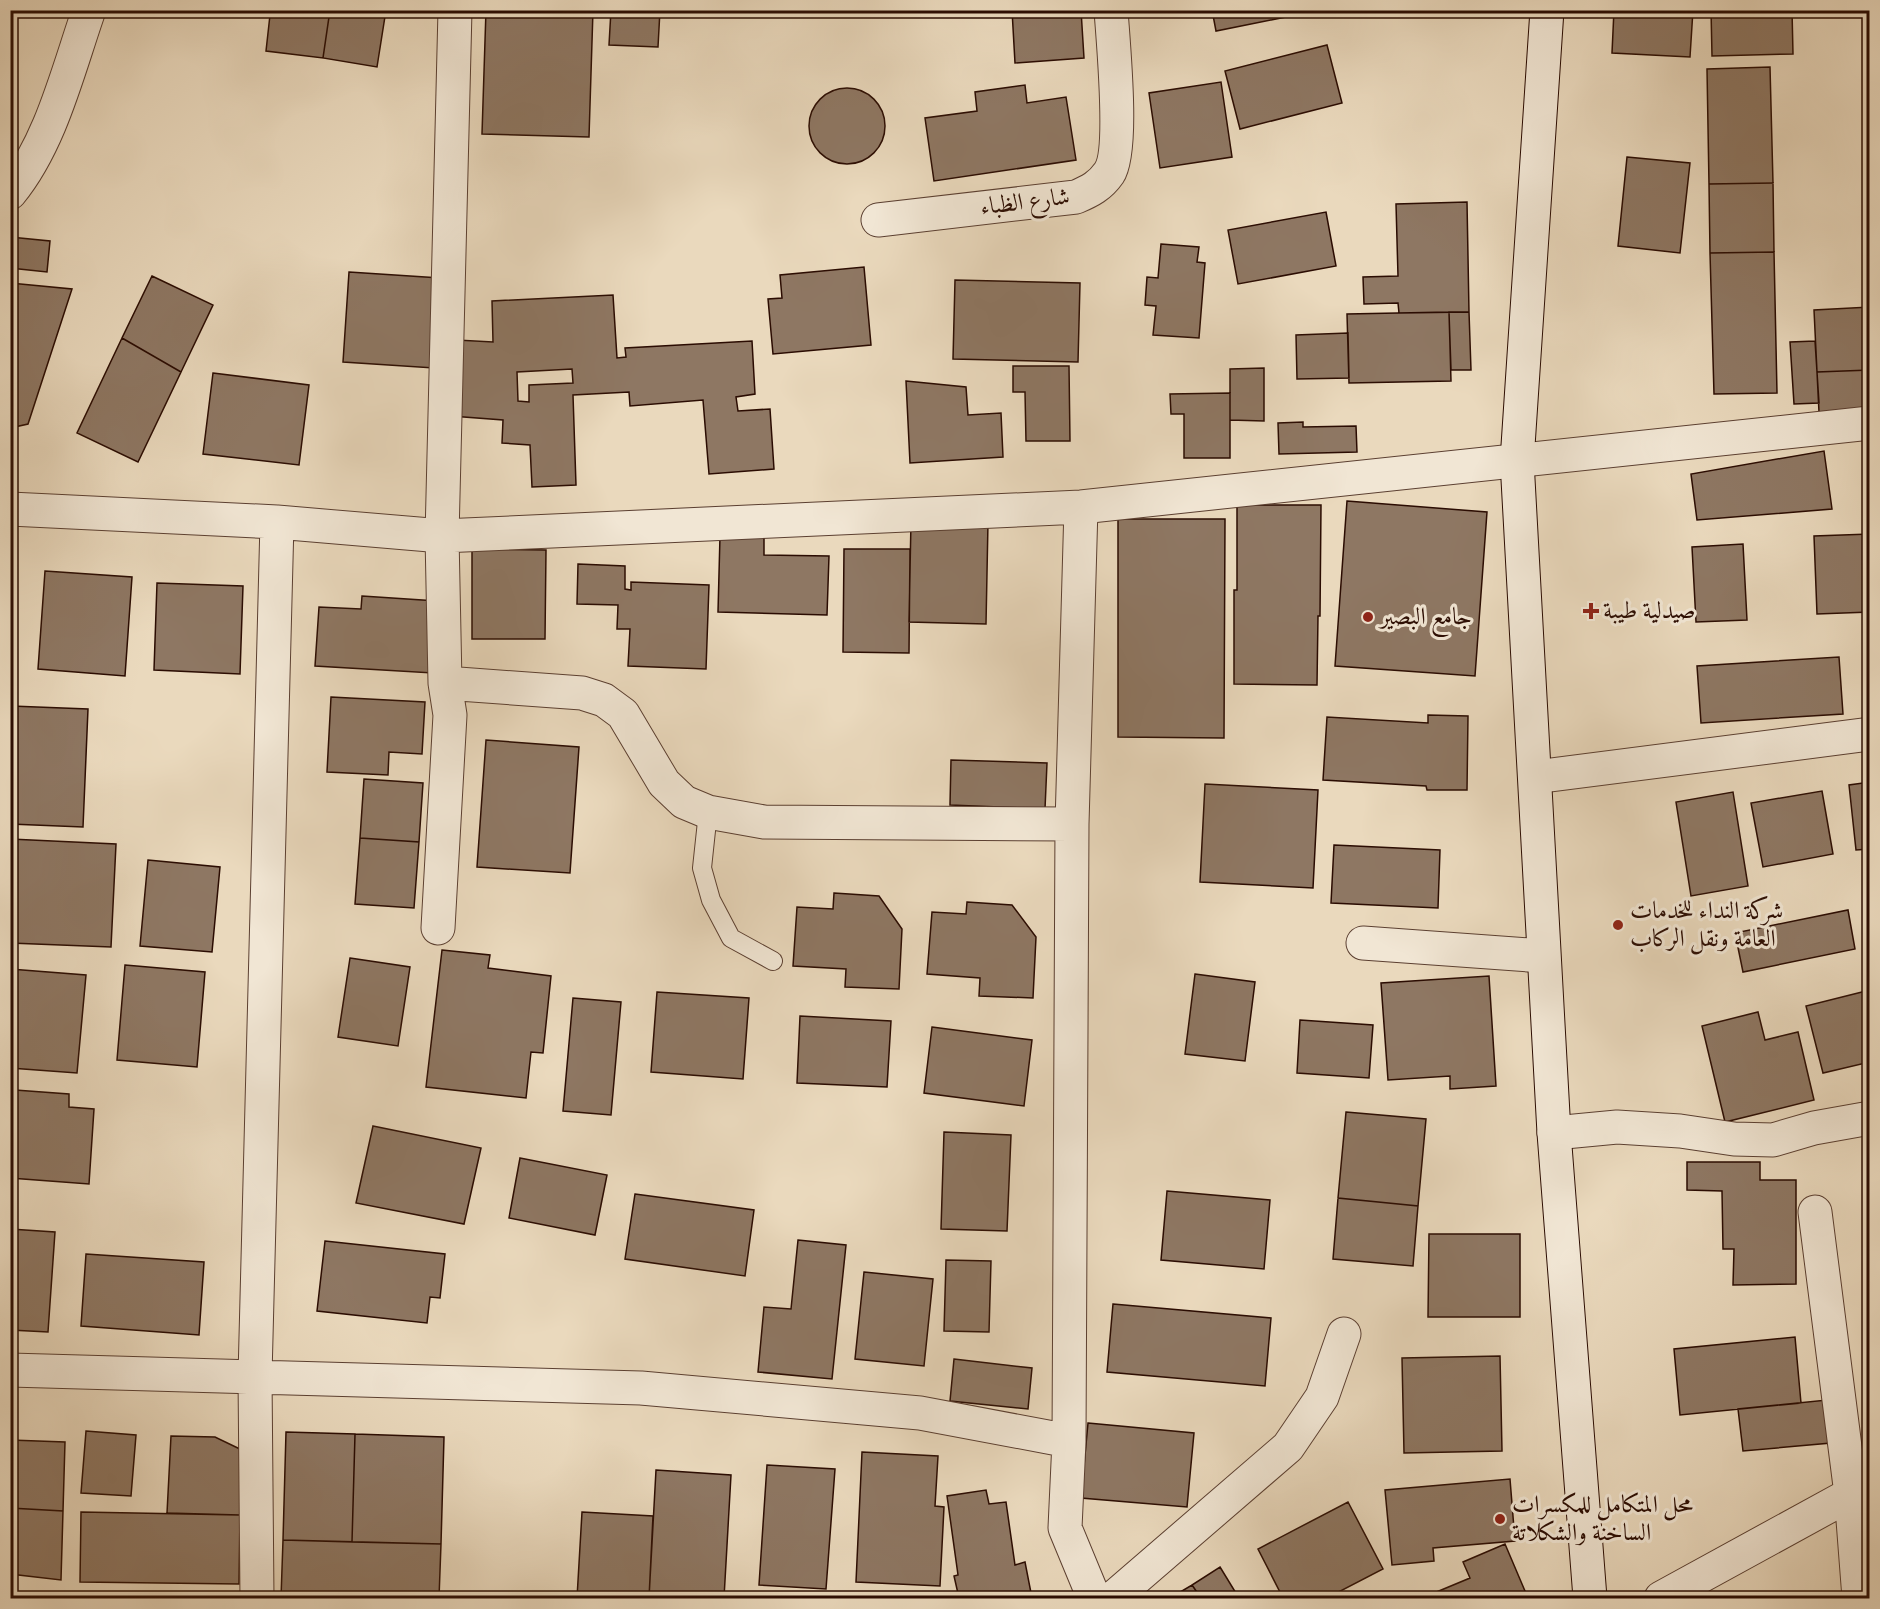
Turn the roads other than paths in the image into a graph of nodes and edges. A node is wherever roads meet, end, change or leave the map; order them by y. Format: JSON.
{"nodes":[{"id":1,"x":89,"y":10,"type":"edge"},
{"id":2,"x":455,"y":10,"type":"edge"},
{"id":3,"x":1111,"y":10,"type":"edge"},
{"id":4,"x":1547,"y":10,"type":"edge"},
{"id":5,"x":10,"y":193,"type":"edge"},
{"id":6,"x":878,"y":220,"type":"dead end"},
{"id":7,"x":1869,"y":423,"type":"edge"},
{"id":8,"x":1517,"y":461,"type":"junction"},
{"id":9,"x":1081,"y":507,"type":"junction"},
{"id":10,"x":10,"y":509,"type":"edge"},
{"id":11,"x":277,"y":522,"type":"junction"},
{"id":12,"x":442,"y":536,"type":"junction"},
{"id":13,"x":445,"y":682,"type":"junction"},
{"id":14,"x":1869,"y":734,"type":"edge"},
{"id":15,"x":1535,"y":777,"type":"junction"},
{"id":16,"x":708,"y":812,"type":"junction"},
{"id":17,"x":1072,"y":824,"type":"junction"},
{"id":18,"x":438,"y":928,"type":"dead end"},
{"id":19,"x":1363,"y":943,"type":"dead end"},
{"id":20,"x":1543,"y":956,"type":"junction"},
{"id":21,"x":773,"y":961,"type":"dead end"},
{"id":22,"x":1869,"y":1118,"type":"edge"},
{"id":23,"x":1554,"y":1133,"type":"junction"},
{"id":24,"x":1815,"y":1212,"type":"dead end"},
{"id":25,"x":1344,"y":1334,"type":"dead end"},
{"id":26,"x":10,"y":1370,"type":"edge"},
{"id":27,"x":255,"y":1376,"type":"junction"},
{"id":28,"x":1070,"y":1441,"type":"junction"},
{"id":29,"x":1860,"y":1490,"type":"edge"},
{"id":30,"x":257,"y":1599,"type":"edge"},
{"id":31,"x":1094,"y":1599,"type":"edge"},
{"id":32,"x":1113,"y":1599,"type":"edge"},
{"id":33,"x":1590,"y":1599,"type":"edge"},
{"id":34,"x":1661,"y":1599,"type":"edge"},
{"id":35,"x":1859,"y":1599,"type":"edge"}],
"edges":[{"from":1,"to":5,"type":"street"},
{"from":2,"to":12,"type":"street"},
{"from":3,"to":6,"type":"street","name":"شارع الظباء"},
{"from":4,"to":8,"type":"street"},
{"from":7,"to":8,"type":"street"},
{"from":8,"to":9,"type":"street"},
{"from":8,"to":15,"type":"street"},
{"from":9,"to":12,"type":"street"},
{"from":9,"to":17,"type":"street"},
{"from":10,"to":11,"type":"street"},
{"from":11,"to":12,"type":"street"},
{"from":11,"to":27,"type":"street"},
{"from":12,"to":13,"type":"street"},
{"from":13,"to":16,"type":"street"},
{"from":13,"to":18,"type":"street"},
{"from":14,"to":15,"type":"street"},
{"from":15,"to":20,"type":"street"},
{"from":16,"to":17,"type":"street"},
{"from":16,"to":21,"type":"lane"},
{"from":17,"to":28,"type":"street"},
{"from":19,"to":20,"type":"street"},
{"from":20,"to":23,"type":"street"},
{"from":22,"to":23,"type":"street"},
{"from":23,"to":33,"type":"street"},
{"from":24,"to":29,"type":"street"},
{"from":25,"to":32,"type":"street"},
{"from":26,"to":27,"type":"street"},
{"from":27,"to":28,"type":"street"},
{"from":27,"to":30,"type":"street"},
{"from":28,"to":31,"type":"street"},
{"from":29,"to":34,"type":"street"},
{"from":29,"to":35,"type":"street"}]}
